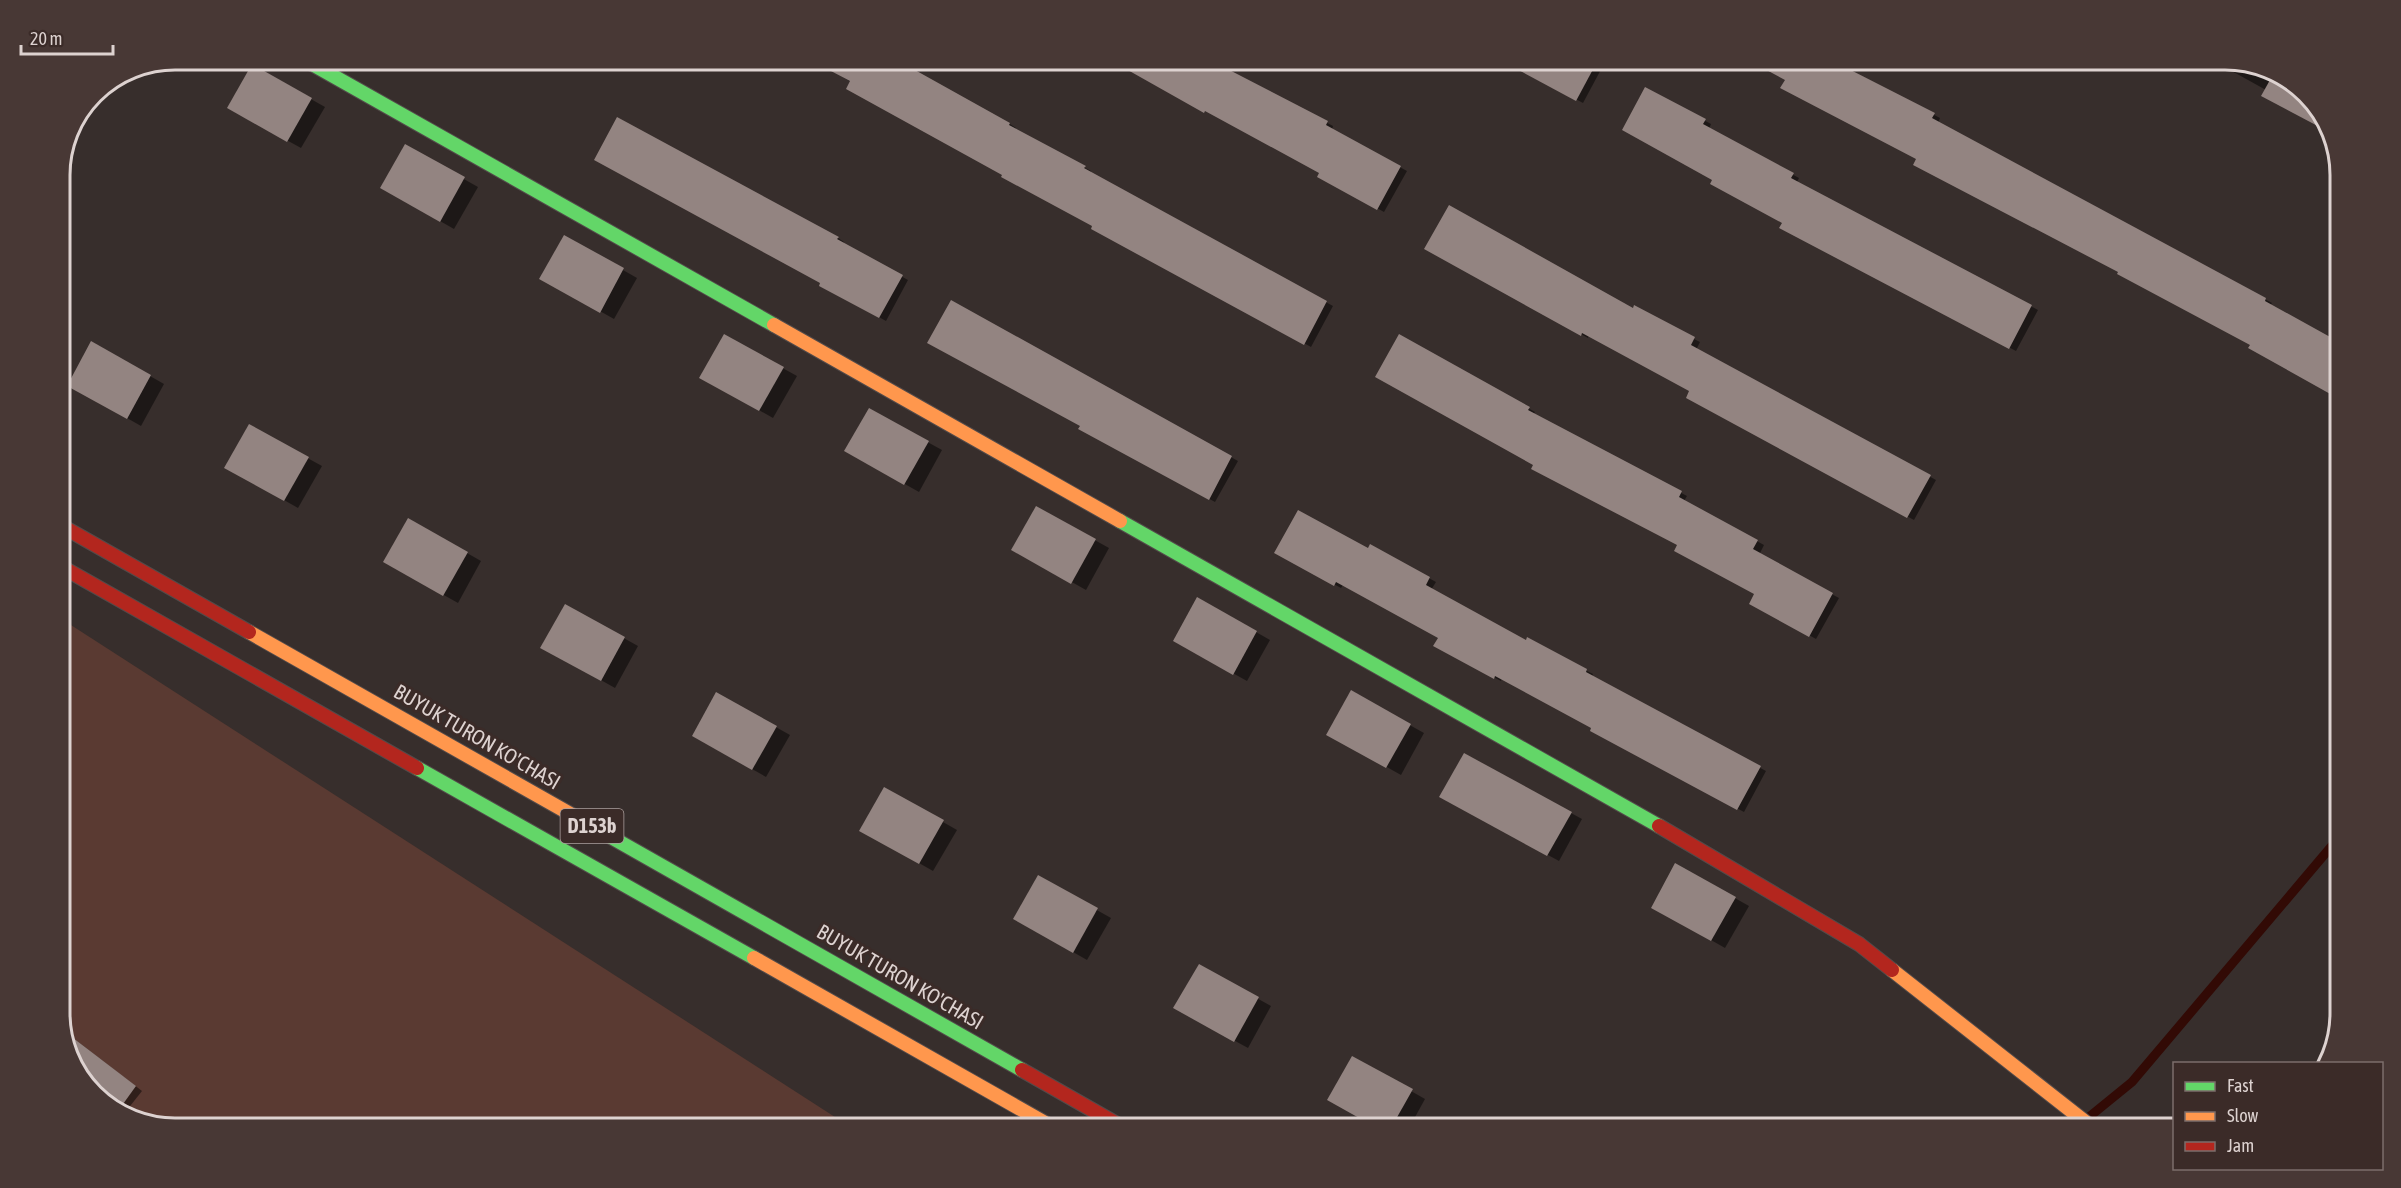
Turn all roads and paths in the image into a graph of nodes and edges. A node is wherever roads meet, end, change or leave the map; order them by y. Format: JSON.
{"nodes":[{"id":1,"x":323,"y":70,"type":"edge"},
{"id":2,"x":71,"y":531,"type":"edge"},
{"id":3,"x":71,"y":572,"type":"edge"},
{"id":4,"x":1036,"y":1118,"type":"edge"},
{"id":5,"x":1106,"y":1118,"type":"edge"},
{"id":6,"x":2080,"y":1118,"type":"edge"}],
"edges":[{"from":1,"to":6,"type":"main road"},
{"from":2,"to":5,"type":"main road","name":"BUYUK TURON KO'CHASI","number":"D153b"},
{"from":3,"to":4,"type":"main road","number":"D153b"}]}
